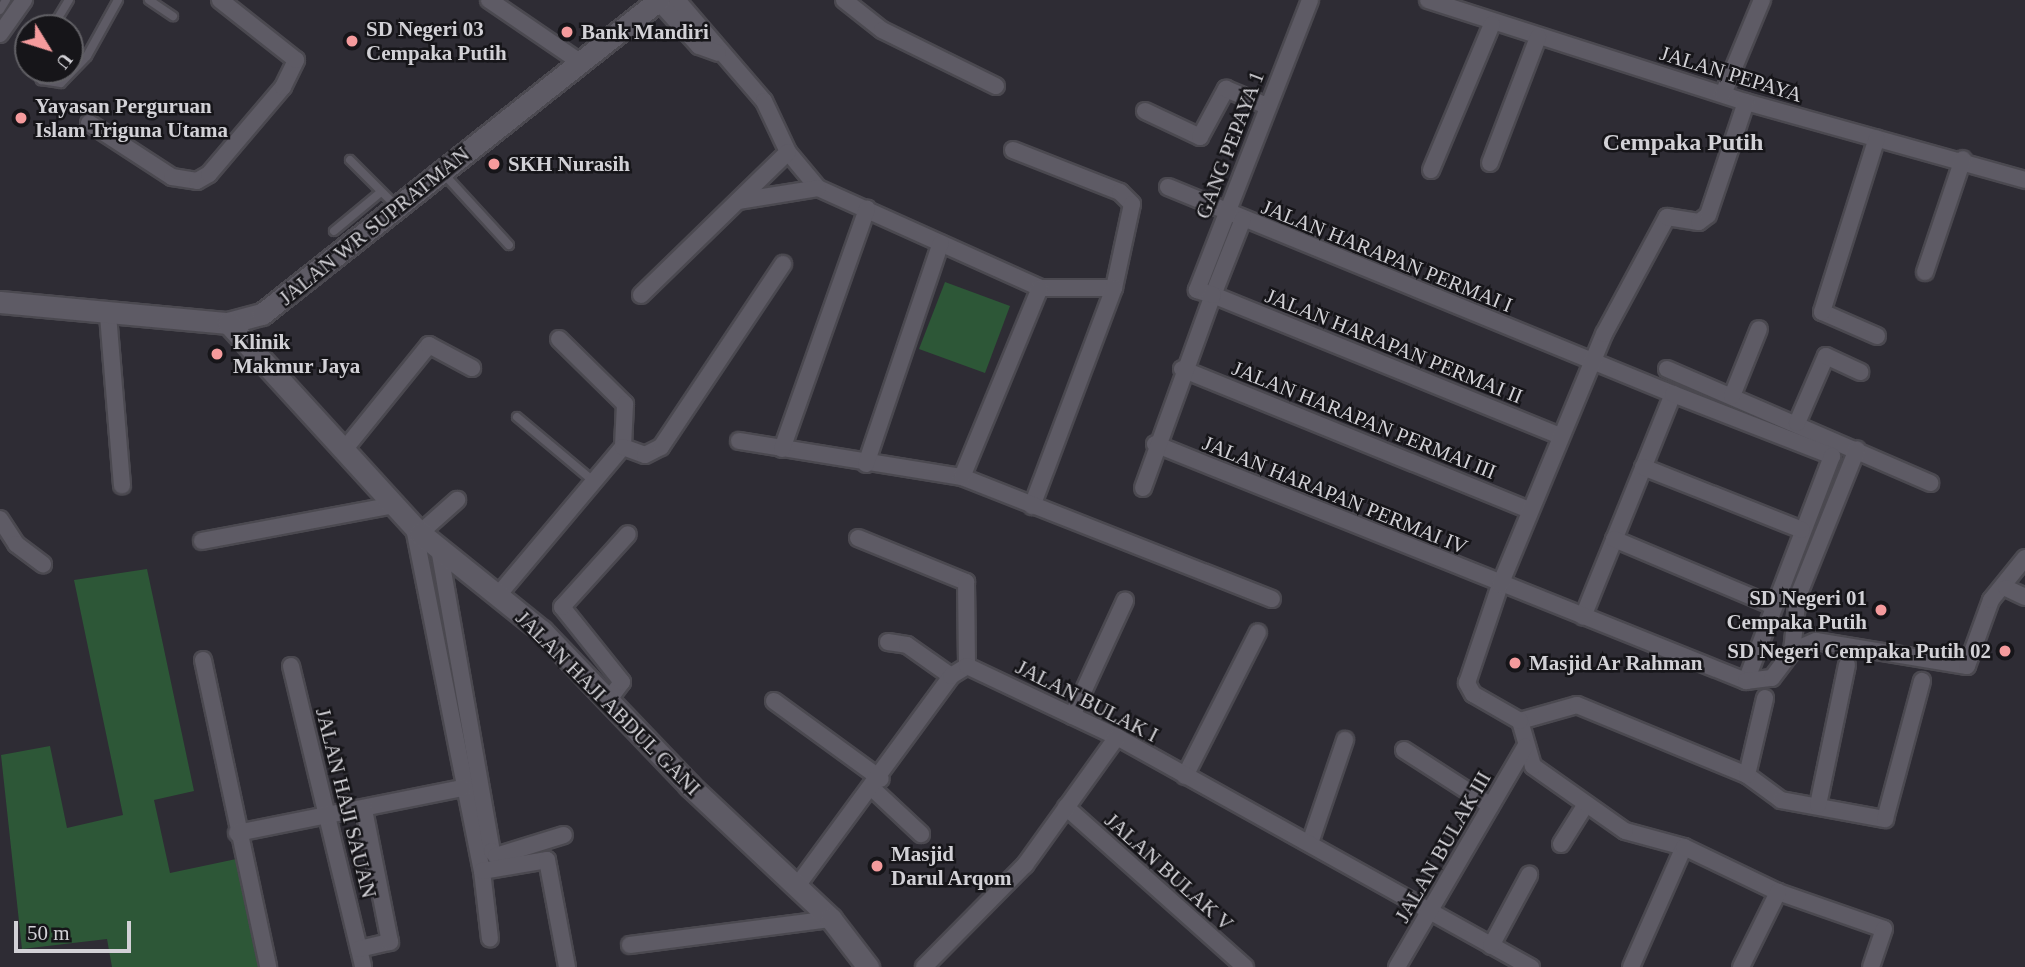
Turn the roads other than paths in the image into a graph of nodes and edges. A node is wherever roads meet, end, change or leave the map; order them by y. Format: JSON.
{"nodes":[{"id":1,"x":6,"y":0,"type":"edge"},
{"id":2,"x":24,"y":0,"type":"edge"},
{"id":3,"x":118,"y":0,"type":"edge"},
{"id":4,"x":149,"y":0,"type":"edge"},
{"id":5,"x":220,"y":0,"type":"edge"},
{"id":6,"x":489,"y":0,"type":"edge"},
{"id":7,"x":665,"y":0,"type":"edge"},
{"id":8,"x":844,"y":0,"type":"edge"},
{"id":9,"x":1310,"y":0,"type":"edge"},
{"id":10,"x":1428,"y":0,"type":"edge"},
{"id":11,"x":1762,"y":0,"type":"edge"},
{"id":12,"x":240,"y":6,"type":"edge"},
{"id":13,"x":0,"y":10,"type":"edge"},
{"id":14,"x":173,"y":16,"type":"dead end"},
{"id":15,"x":1492,"y":24,"type":"junction"},
{"id":16,"x":0,"y":34,"type":"edge"},
{"id":17,"x":1538,"y":37,"type":"junction"},
{"id":18,"x":84,"y":59,"type":"edge"},
{"id":19,"x":580,"y":62,"type":"junction"},
{"id":20,"x":996,"y":86,"type":"dead end"},
{"id":21,"x":1723,"y":94,"type":"junction"},
{"id":22,"x":1746,"y":102,"type":"junction"},
{"id":23,"x":1267,"y":106,"type":"junction"},
{"id":24,"x":1145,"y":111,"type":"dead end"},
{"id":25,"x":89,"y":123,"type":"dead end"},
{"id":26,"x":1877,"y":138,"type":"junction"},
{"id":27,"x":1013,"y":150,"type":"dead end"},
{"id":28,"x":788,"y":152,"type":"junction"},
{"id":29,"x":1963,"y":159,"type":"junction"},
{"id":30,"x":350,"y":160,"type":"dead end"},
{"id":31,"x":1490,"y":163,"type":"dead end"},
{"id":32,"x":1431,"y":170,"type":"dead end"},
{"id":33,"x":442,"y":172,"type":"junction"},
{"id":34,"x":2025,"y":180,"type":"edge"},
{"id":35,"x":1168,"y":187,"type":"dead end"},
{"id":36,"x":818,"y":188,"type":"junction"},
{"id":37,"x":381,"y":191,"type":"junction"},
{"id":38,"x":738,"y":201,"type":"junction"},
{"id":39,"x":398,"y":208,"type":"junction"},
{"id":40,"x":867,"y":209,"type":"junction"},
{"id":41,"x":1227,"y":212,"type":"junction"},
{"id":42,"x":1243,"y":219,"type":"junction"},
{"id":43,"x":334,"y":231,"type":"dead end"},
{"id":44,"x":940,"y":243,"type":"junction"},
{"id":45,"x":509,"y":245,"type":"dead end"},
{"id":46,"x":783,"y":264,"type":"dead end"},
{"id":47,"x":1925,"y":272,"type":"dead end"},
{"id":48,"x":1040,"y":288,"type":"junction"},
{"id":49,"x":1114,"y":288,"type":"junction"},
{"id":50,"x":641,"y":295,"type":"dead end"},
{"id":51,"x":1213,"y":295,"type":"junction"},
{"id":52,"x":0,"y":302,"type":"edge"},
{"id":53,"x":108,"y":316,"type":"junction"},
{"id":54,"x":228,"y":323,"type":"junction"},
{"id":55,"x":1759,"y":329,"type":"dead end"},
{"id":56,"x":1877,"y":336,"type":"dead end"},
{"id":57,"x":559,"y":339,"type":"dead end"},
{"id":58,"x":1591,"y":362,"type":"junction"},
{"id":59,"x":472,"y":368,"type":"dead end"},
{"id":60,"x":1182,"y":369,"type":"junction"},
{"id":61,"x":1667,"y":369,"type":"dead end"},
{"id":62,"x":1861,"y":372,"type":"dead end"},
{"id":63,"x":1673,"y":394,"type":"junction"},
{"id":64,"x":1732,"y":396,"type":"junction"},
{"id":65,"x":517,"y":417,"type":"dead end"},
{"id":66,"x":1797,"y":423,"type":"junction"},
{"id":67,"x":1560,"y":436,"type":"junction"},
{"id":68,"x":738,"y":442,"type":"dead end"},
{"id":69,"x":1155,"y":444,"type":"junction"},
{"id":70,"x":623,"y":447,"type":"junction"},
{"id":71,"x":782,"y":449,"type":"junction"},
{"id":72,"x":1857,"y":449,"type":"junction"},
{"id":73,"x":344,"y":450,"type":"junction"},
{"id":74,"x":866,"y":464,"type":"junction"},
{"id":75,"x":1643,"y":467,"type":"junction"},
{"id":76,"x":962,"y":477,"type":"junction"},
{"id":77,"x":592,"y":480,"type":"junction"},
{"id":78,"x":1930,"y":483,"type":"dead end"},
{"id":79,"x":122,"y":485,"type":"dead end"},
{"id":80,"x":1143,"y":488,"type":"dead end"},
{"id":81,"x":457,"y":500,"type":"dead end"},
{"id":82,"x":394,"y":505,"type":"junction"},
{"id":83,"x":1032,"y":506,"type":"junction"},
{"id":84,"x":1530,"y":510,"type":"junction"},
{"id":85,"x":0,"y":519,"type":"edge"},
{"id":86,"x":1802,"y":530,"type":"junction"},
{"id":87,"x":417,"y":531,"type":"junction"},
{"id":88,"x":628,"y":534,"type":"dead end"},
{"id":89,"x":858,"y":538,"type":"dead end"},
{"id":90,"x":1614,"y":539,"type":"junction"},
{"id":91,"x":202,"y":541,"type":"dead end"},
{"id":92,"x":440,"y":554,"type":"junction"},
{"id":93,"x":2025,"y":558,"type":"edge"},
{"id":94,"x":43,"y":564,"type":"dead end"},
{"id":95,"x":1500,"y":584,"type":"junction"},
{"id":96,"x":2006,"y":588,"type":"junction"},
{"id":97,"x":499,"y":594,"type":"junction"},
{"id":98,"x":2025,"y":597,"type":"edge"},
{"id":99,"x":1272,"y":599,"type":"dead end"},
{"id":100,"x":1125,"y":601,"type":"dead end"},
{"id":101,"x":1771,"y":605,"type":"junction"},
{"id":102,"x":1583,"y":617,"type":"junction"},
{"id":103,"x":1258,"y":632,"type":"dead end"},
{"id":104,"x":888,"y":642,"type":"dead end"},
{"id":105,"x":1793,"y":652,"type":"junction"},
{"id":106,"x":204,"y":660,"type":"dead end"},
{"id":107,"x":1847,"y":665,"type":"dead end"},
{"id":108,"x":291,"y":666,"type":"dead end"},
{"id":109,"x":967,"y":666,"type":"junction"},
{"id":110,"x":951,"y":676,"type":"junction"},
{"id":111,"x":1746,"y":681,"type":"junction"},
{"id":112,"x":1922,"y":681,"type":"dead end"},
{"id":113,"x":1765,"y":698,"type":"dead end"},
{"id":114,"x":774,"y":701,"type":"dead end"},
{"id":115,"x":607,"y":702,"type":"junction"},
{"id":116,"x":1072,"y":716,"type":"junction"},
{"id":117,"x":1520,"y":721,"type":"junction"},
{"id":118,"x":1117,"y":737,"type":"junction"},
{"id":119,"x":1345,"y":740,"type":"dead end"},
{"id":120,"x":1525,"y":747,"type":"junction"},
{"id":121,"x":1404,"y":750,"type":"dead end"},
{"id":122,"x":1747,"y":775,"type":"junction"},
{"id":123,"x":1185,"y":776,"type":"junction"},
{"id":124,"x":877,"y":784,"type":"junction"},
{"id":125,"x":463,"y":788,"type":"junction"},
{"id":126,"x":1586,"y":804,"type":"junction"},
{"id":127,"x":1818,"y":805,"type":"junction"},
{"id":128,"x":1491,"y":806,"type":"junction"},
{"id":129,"x":1066,"y":807,"type":"junction"},
{"id":130,"x":364,"y":809,"type":"junction"},
{"id":131,"x":328,"y":815,"type":"junction"},
{"id":132,"x":237,"y":833,"type":"junction"},
{"id":133,"x":921,"y":834,"type":"dead end"},
{"id":134,"x":564,"y":835,"type":"dead end"},
{"id":135,"x":1310,"y":843,"type":"junction"},
{"id":136,"x":1561,"y":844,"type":"dead end"},
{"id":137,"x":1684,"y":847,"type":"junction"},
{"id":138,"x":482,"y":871,"type":"junction"},
{"id":139,"x":1529,"y":875,"type":"dead end"},
{"id":140,"x":797,"y":886,"type":"junction"},
{"id":141,"x":1777,"y":892,"type":"junction"},
{"id":142,"x":1432,"y":909,"type":"junction"},
{"id":143,"x":831,"y":919,"type":"junction"},
{"id":144,"x":490,"y":939,"type":"dead end"},
{"id":145,"x":630,"y":945,"type":"dead end"},
{"id":146,"x":1491,"y":946,"type":"junction"},
{"id":147,"x":359,"y":949,"type":"junction"},
{"id":148,"x":268,"y":967,"type":"edge"},
{"id":149,"x":363,"y":967,"type":"edge"},
{"id":150,"x":567,"y":967,"type":"edge"},
{"id":151,"x":868,"y":967,"type":"edge"},
{"id":152,"x":924,"y":967,"type":"edge"},
{"id":153,"x":1245,"y":967,"type":"edge"},
{"id":154,"x":1397,"y":967,"type":"edge"},
{"id":155,"x":1531,"y":967,"type":"edge"},
{"id":156,"x":1631,"y":967,"type":"edge"},
{"id":157,"x":1741,"y":967,"type":"edge"},
{"id":158,"x":1871,"y":967,"type":"edge"}],
"edges":[{"from":1,"to":13,"type":"lane"},
{"from":2,"to":16,"type":"street"},
{"from":3,"to":18,"type":"lane"},
{"from":4,"to":14,"type":"lane"},
{"from":5,"to":12,"type":"street"},
{"from":6,"to":19,"type":"street"},
{"from":7,"to":19,"type":"street","name":"JALAN WR SUPRATMAN"},
{"from":7,"to":28,"type":"street"},
{"from":8,"to":20,"type":"street"},
{"from":9,"to":23,"type":"street","name":"GANG PEPAYA 1"},
{"from":10,"to":15,"type":"street","name":"JALAN PEPAYA"},
{"from":11,"to":21,"type":"street"},
{"from":12,"to":25,"type":"street"},
{"from":15,"to":17,"type":"street","name":"JALAN PEPAYA"},
{"from":15,"to":32,"type":"street"},
{"from":17,"to":21,"type":"street","name":"JALAN PEPAYA"},
{"from":17,"to":31,"type":"street"},
{"from":19,"to":33,"type":"street","name":"JALAN WR SUPRATMAN"},
{"from":21,"to":22,"type":"street","name":"JALAN PEPAYA"},
{"from":22,"to":26,"type":"street","name":"JALAN PEPAYA"},
{"from":22,"to":58,"type":"street"},
{"from":23,"to":24,"type":"street"},
{"from":23,"to":41,"type":"street","name":"GANG PEPAYA 1"},
{"from":26,"to":29,"type":"street","name":"JALAN PEPAYA"},
{"from":26,"to":56,"type":"street"},
{"from":27,"to":49,"type":"street"},
{"from":28,"to":36,"type":"street"},
{"from":28,"to":38,"type":"street"},
{"from":29,"to":34,"type":"street","name":"JALAN PEPAYA"},
{"from":29,"to":47,"type":"street"},
{"from":30,"to":37,"type":"lane"},
{"from":33,"to":39,"type":"street","name":"JALAN WR SUPRATMAN"},
{"from":33,"to":45,"type":"lane"},
{"from":35,"to":41,"type":"street","name":"JALAN HARAPAN PERMAI I"},
{"from":36,"to":38,"type":"street"},
{"from":36,"to":40,"type":"street"},
{"from":37,"to":39,"type":"lane"},
{"from":37,"to":43,"type":"lane"},
{"from":38,"to":50,"type":"street"},
{"from":39,"to":54,"type":"street","name":"JALAN WR SUPRATMAN"},
{"from":40,"to":44,"type":"street"},
{"from":40,"to":71,"type":"street"},
{"from":41,"to":42,"type":"street","name":"JALAN HARAPAN PERMAI I"},
{"from":41,"to":51,"type":"street","name":"GANG PEPAYA 1"},
{"from":42,"to":51,"type":"street","name":"GANG PEPAYA 1"},
{"from":42,"to":58,"type":"street","name":"JALAN HARAPAN PERMAI I"},
{"from":44,"to":48,"type":"street"},
{"from":44,"to":74,"type":"street"},
{"from":46,"to":70,"type":"street"},
{"from":48,"to":49,"type":"street"},
{"from":48,"to":76,"type":"street"},
{"from":49,"to":83,"type":"street"},
{"from":51,"to":60,"type":"street","name":"GANG PEPAYA 1"},
{"from":51,"to":67,"type":"street","name":"JALAN HARAPAN PERMAI II"},
{"from":52,"to":53,"type":"street","name":"JALAN WR SUPRATMAN"},
{"from":53,"to":54,"type":"street","name":"JALAN WR SUPRATMAN"},
{"from":53,"to":79,"type":"street"},
{"from":54,"to":73,"type":"street","name":"JALAN HAJI ABDUL GANI"},
{"from":55,"to":64,"type":"street"},
{"from":57,"to":70,"type":"street"},
{"from":58,"to":63,"type":"street","name":"JALAN HARAPAN PERMAI I"},
{"from":58,"to":67,"type":"street"},
{"from":59,"to":73,"type":"street"},
{"from":60,"to":69,"type":"street","name":"GANG PEPAYA 1"},
{"from":60,"to":84,"type":"street","name":"JALAN HARAPAN PERMAI III"},
{"from":61,"to":64,"type":"street"},
{"from":62,"to":66,"type":"street"},
{"from":63,"to":75,"type":"street"},
{"from":63,"to":86,"type":"street","name":"JALAN HARAPAN PERMAI I"},
{"from":64,"to":66,"type":"street"},
{"from":65,"to":77,"type":"lane"},
{"from":66,"to":72,"type":"street"},
{"from":67,"to":84,"type":"street"},
{"from":68,"to":71,"type":"street"},
{"from":69,"to":80,"type":"street","name":"GANG PEPAYA 1"},
{"from":69,"to":95,"type":"street","name":"JALAN HARAPAN PERMAI IV"},
{"from":70,"to":77,"type":"street"},
{"from":71,"to":74,"type":"street"},
{"from":72,"to":78,"type":"street"},
{"from":72,"to":105,"type":"street"},
{"from":73,"to":82,"type":"street","name":"JALAN HAJI ABDUL GANI"},
{"from":74,"to":76,"type":"street"},
{"from":75,"to":86,"type":"street"},
{"from":75,"to":90,"type":"street"},
{"from":76,"to":83,"type":"street"},
{"from":77,"to":97,"type":"street"},
{"from":81,"to":87,"type":"street"},
{"from":82,"to":87,"type":"street","name":"JALAN HAJI ABDUL GANI"},
{"from":82,"to":91,"type":"street"},
{"from":83,"to":99,"type":"street"},
{"from":84,"to":95,"type":"street"},
{"from":85,"to":94,"type":"street"},
{"from":86,"to":101,"type":"street"},
{"from":87,"to":92,"type":"street","name":"JALAN HAJI ABDUL GANI"},
{"from":87,"to":125,"type":"street"},
{"from":88,"to":115,"type":"street"},
{"from":89,"to":109,"type":"street"},
{"from":90,"to":101,"type":"street"},
{"from":90,"to":102,"type":"street"},
{"from":92,"to":97,"type":"street","name":"JALAN HAJI ABDUL GANI"},
{"from":92,"to":134,"type":"street"},
{"from":93,"to":96,"type":"street"},
{"from":95,"to":102,"type":"street","name":"JALAN HARAPAN PERMAI IV"},
{"from":95,"to":117,"type":"street"},
{"from":96,"to":98,"type":"street"},
{"from":96,"to":105,"type":"street"},
{"from":97,"to":115,"type":"street","name":"JALAN HAJI ABDUL GANI"},
{"from":100,"to":116,"type":"street"},
{"from":101,"to":111,"type":"street"},
{"from":102,"to":111,"type":"street","name":"JALAN HARAPAN PERMAI IV"},
{"from":103,"to":123,"type":"street"},
{"from":104,"to":110,"type":"street"},
{"from":105,"to":111,"type":"street"},
{"from":106,"to":132,"type":"street"},
{"from":107,"to":127,"type":"street"},
{"from":108,"to":131,"type":"street","name":"JALAN HAJI SAUAN"},
{"from":109,"to":110,"type":"street"},
{"from":109,"to":116,"type":"street","name":"JALAN BULAK I"},
{"from":110,"to":124,"type":"street"},
{"from":112,"to":127,"type":"street"},
{"from":113,"to":122,"type":"street"},
{"from":114,"to":124,"type":"street"},
{"from":115,"to":140,"type":"street","name":"JALAN HAJI ABDUL GANI"},
{"from":116,"to":118,"type":"street","name":"JALAN BULAK I"},
{"from":117,"to":120,"type":"street"},
{"from":117,"to":122,"type":"street"},
{"from":118,"to":123,"type":"street","name":"JALAN BULAK I"},
{"from":118,"to":129,"type":"street"},
{"from":119,"to":135,"type":"street"},
{"from":120,"to":126,"type":"street"},
{"from":120,"to":128,"type":"street","name":"JALAN BULAK III"},
{"from":121,"to":128,"type":"street"},
{"from":122,"to":127,"type":"street"},
{"from":123,"to":135,"type":"street","name":"JALAN BULAK I"},
{"from":124,"to":133,"type":"street"},
{"from":124,"to":140,"type":"street"},
{"from":125,"to":130,"type":"street"},
{"from":125,"to":138,"type":"street"},
{"from":126,"to":136,"type":"street"},
{"from":126,"to":137,"type":"street"},
{"from":128,"to":142,"type":"street","name":"JALAN BULAK III"},
{"from":129,"to":152,"type":"street"},
{"from":129,"to":153,"type":"street","name":"JALAN BULAK V"},
{"from":130,"to":131,"type":"street"},
{"from":130,"to":147,"type":"street","name":"JALAN HAJI SAUAN"},
{"from":131,"to":132,"type":"street"},
{"from":131,"to":147,"type":"street","name":"JALAN HAJI SAUAN"},
{"from":132,"to":148,"type":"street"},
{"from":135,"to":142,"type":"street","name":"JALAN BULAK I"},
{"from":137,"to":141,"type":"street"},
{"from":137,"to":156,"type":"street"},
{"from":138,"to":144,"type":"street"},
{"from":138,"to":150,"type":"street"},
{"from":139,"to":146,"type":"street"},
{"from":140,"to":143,"type":"street","name":"JALAN HAJI ABDUL GANI"},
{"from":141,"to":157,"type":"street"},
{"from":141,"to":158,"type":"street"},
{"from":142,"to":146,"type":"street","name":"JALAN BULAK I"},
{"from":142,"to":154,"type":"street","name":"JALAN BULAK III"},
{"from":143,"to":145,"type":"street"},
{"from":143,"to":151,"type":"street","name":"JALAN HAJI ABDUL GANI"},
{"from":146,"to":155,"type":"street","name":"JALAN BULAK I"},
{"from":147,"to":149,"type":"street","name":"JALAN HAJI SAUAN"}]}
